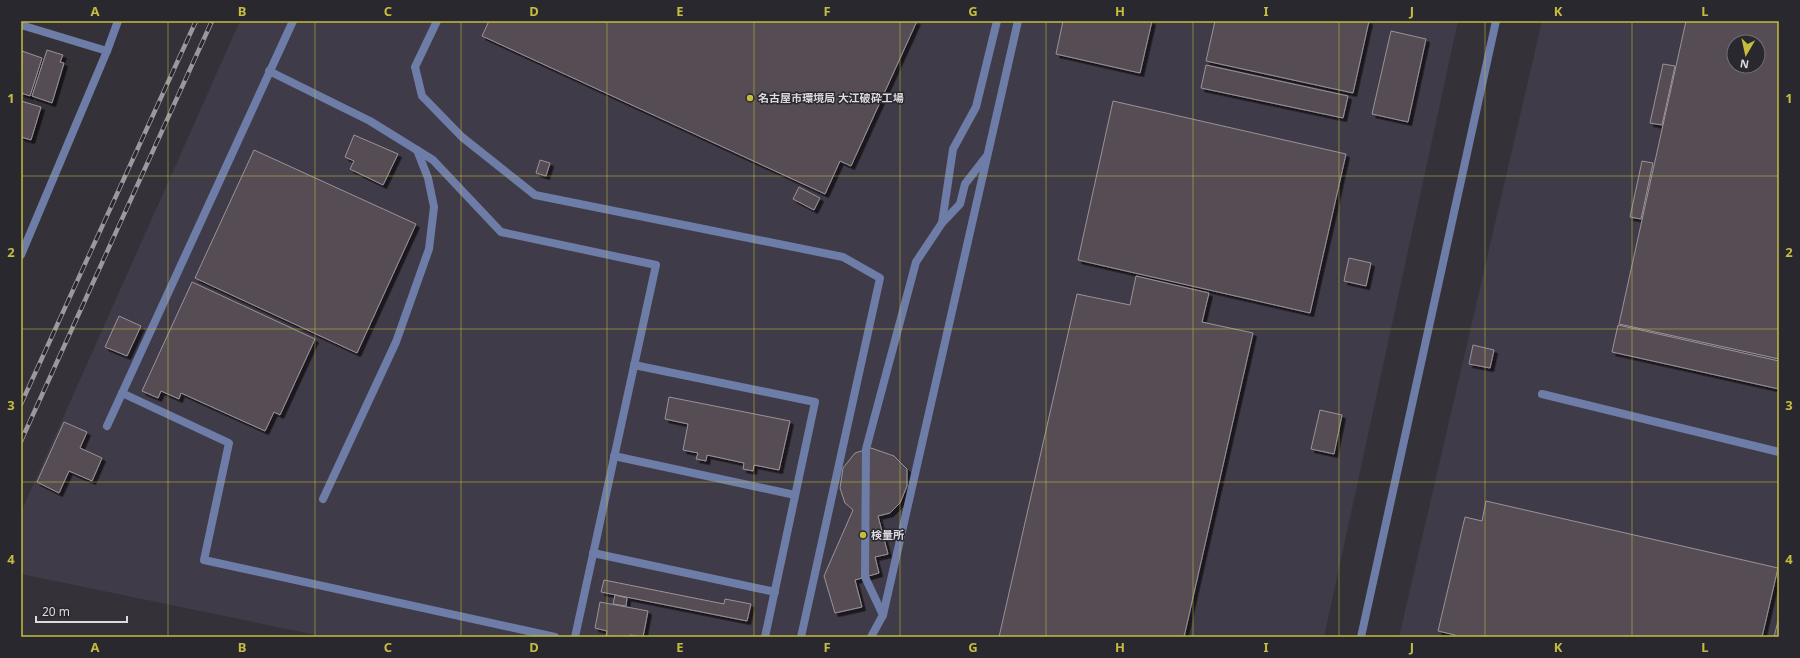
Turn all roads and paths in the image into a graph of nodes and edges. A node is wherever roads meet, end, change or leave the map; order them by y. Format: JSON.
{"nodes":[{"id":1,"x":118,"y":21,"type":"edge"},
{"id":2,"x":293,"y":21,"type":"edge"},
{"id":3,"x":438,"y":21,"type":"edge"},
{"id":4,"x":997,"y":21,"type":"edge"},
{"id":5,"x":1018,"y":21,"type":"edge"},
{"id":6,"x":1496,"y":21,"type":"edge"},
{"id":7,"x":21,"y":25,"type":"edge"},
{"id":8,"x":107,"y":51,"type":"junction"},
{"id":9,"x":269,"y":71,"type":"junction"},
{"id":10,"x":417,"y":150,"type":"junction"},
{"id":11,"x":988,"y":154,"type":"junction"},
{"id":12,"x":942,"y":223,"type":"junction"},
{"id":13,"x":21,"y":255,"type":"edge"},
{"id":14,"x":634,"y":365,"type":"junction"},
{"id":15,"x":122,"y":393,"type":"junction"},
{"id":16,"x":1542,"y":394,"type":"dead end"},
{"id":17,"x":107,"y":426,"type":"dead end"},
{"id":18,"x":1779,"y":452,"type":"edge"},
{"id":19,"x":614,"y":456,"type":"junction"},
{"id":20,"x":795,"y":495,"type":"junction"},
{"id":21,"x":323,"y":500,"type":"dead end"},
{"id":22,"x":593,"y":553,"type":"junction"},
{"id":23,"x":775,"y":592,"type":"junction"},
{"id":24,"x":883,"y":615,"type":"junction"},
{"id":25,"x":554,"y":637,"type":"edge"},
{"id":26,"x":575,"y":637,"type":"edge"},
{"id":27,"x":765,"y":637,"type":"edge"},
{"id":28,"x":801,"y":637,"type":"edge"},
{"id":29,"x":871,"y":637,"type":"edge"},
{"id":30,"x":1361,"y":637,"type":"edge"}],
"edges":[{"from":1,"to":8,"type":"street"},
{"from":2,"to":9,"type":"street"},
{"from":3,"to":28,"type":"street"},
{"from":4,"to":12,"type":"street"},
{"from":5,"to":11,"type":"street"},
{"from":6,"to":30,"type":"street"},
{"from":7,"to":8,"type":"street"},
{"from":8,"to":13,"type":"street"},
{"from":9,"to":10,"type":"street"},
{"from":9,"to":15,"type":"street"},
{"from":10,"to":14,"type":"street"},
{"from":10,"to":21,"type":"street"},
{"from":11,"to":12,"type":"street"},
{"from":11,"to":24,"type":"street"},
{"from":12,"to":24,"type":"street"},
{"from":14,"to":19,"type":"street"},
{"from":14,"to":20,"type":"street"},
{"from":15,"to":17,"type":"street"},
{"from":15,"to":25,"type":"street"},
{"from":16,"to":18,"type":"street"},
{"from":19,"to":20,"type":"street"},
{"from":19,"to":22,"type":"street"},
{"from":20,"to":23,"type":"street"},
{"from":22,"to":23,"type":"street"},
{"from":22,"to":26,"type":"street"},
{"from":23,"to":27,"type":"street"},
{"from":24,"to":29,"type":"street"}]}
